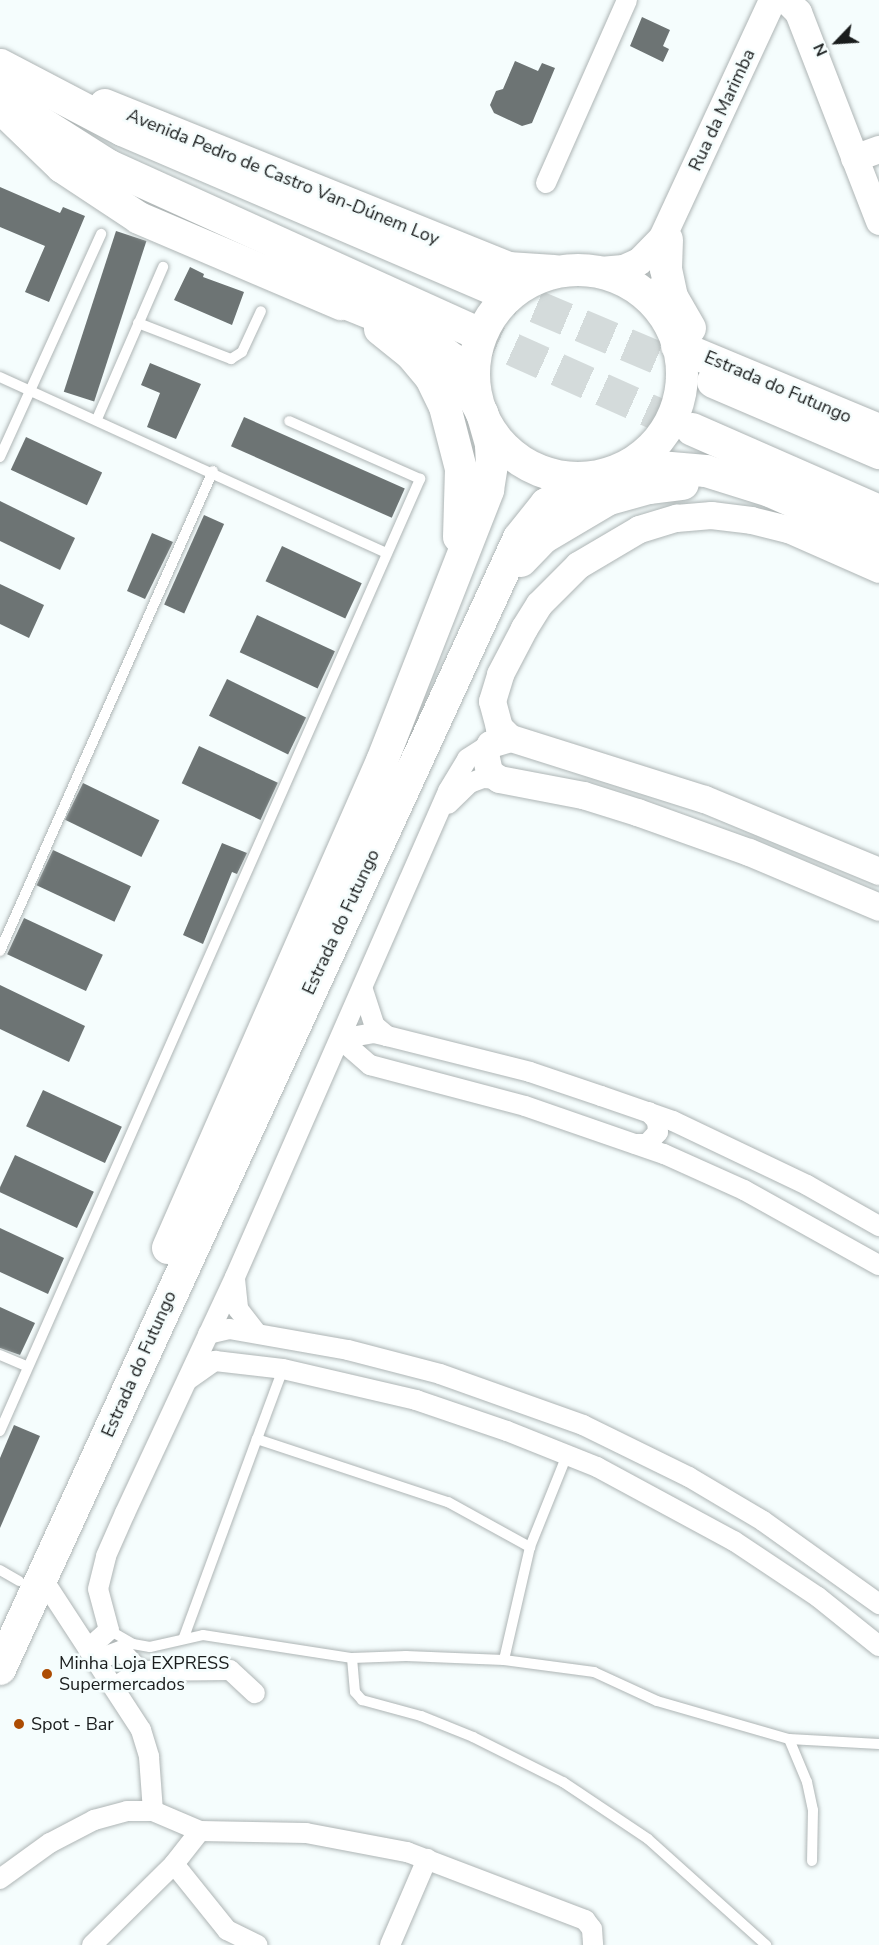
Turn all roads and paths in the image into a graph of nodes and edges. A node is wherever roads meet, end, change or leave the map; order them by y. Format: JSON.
{"nodes":[{"id":1,"x":627,"y":0,"type":"edge"},
{"id":2,"x":759,"y":0,"type":"edge"},
{"id":3,"x":772,"y":0,"type":"edge"},
{"id":4,"x":786,"y":0,"type":"edge"},
{"id":5,"x":759,"y":30,"type":"junction"},
{"id":6,"x":0,"y":64,"type":"edge"},
{"id":7,"x":0,"y":97,"type":"edge"},
{"id":8,"x":0,"y":107,"type":"edge"},
{"id":9,"x":867,"y":153,"type":"edge"},
{"id":10,"x":546,"y":183,"type":"dead end"},
{"id":11,"x":878,"y":216,"type":"edge"},
{"id":12,"x":669,"y":230,"type":"junction"},
{"id":13,"x":101,"y":234,"type":"dead end"},
{"id":14,"x":163,"y":267,"type":"dead end"},
{"id":15,"x":579,"y":271,"type":"junction"},
{"id":16,"x":491,"y":287,"type":"tunnel mouth"},
{"id":17,"x":323,"y":294,"type":"junction"},
{"id":18,"x":261,"y":311,"type":"dead end"},
{"id":19,"x":138,"y":323,"type":"junction"},
{"id":20,"x":468,"y":329,"type":"tunnel mouth"},
{"id":21,"x":674,"y":338,"type":"junction"},
{"id":22,"x":720,"y":373,"type":"junction"},
{"id":23,"x":0,"y":377,"type":"edge"},
{"id":24,"x":30,"y":390,"type":"junction"},
{"id":25,"x":482,"y":412,"type":"junction"},
{"id":26,"x":97,"y":419,"type":"junction"},
{"id":27,"x":289,"y":421,"type":"dead end"},
{"id":28,"x":692,"y":429,"type":"tunnel mouth"},
{"id":29,"x":879,"y":430,"type":"edge"},
{"id":30,"x":879,"y":452,"type":"edge"},
{"id":31,"x":0,"y":457,"type":"edge"},
{"id":32,"x":213,"y":471,"type":"junction"},
{"id":33,"x":604,"y":475,"type":"junction"},
{"id":34,"x":778,"y":494,"type":"junction"},
{"id":35,"x":879,"y":511,"type":"edge"},
{"id":36,"x":879,"y":539,"type":"edge"},
{"id":37,"x":387,"y":553,"type":"junction"},
{"id":38,"x":879,"y":569,"type":"edge"},
{"id":39,"x":454,"y":572,"type":"junction"},
{"id":40,"x":496,"y":592,"type":"junction"},
{"id":41,"x":500,"y":741,"type":"junction"},
{"id":42,"x":499,"y":779,"type":"junction"},
{"id":43,"x":731,"y":809,"type":"junction"},
{"id":44,"x":441,"y":813,"type":"junction"},
{"id":45,"x":789,"y":832,"type":"junction"},
{"id":46,"x":720,"y":842,"type":"junction"},
{"id":47,"x":777,"y":863,"type":"junction"},
{"id":48,"x":879,"y":871,"type":"edge"},
{"id":49,"x":879,"y":907,"type":"edge"},
{"id":50,"x":0,"y":951,"type":"edge"},
{"id":51,"x":363,"y":990,"type":"junction"},
{"id":52,"x":387,"y":1036,"type":"junction"},
{"id":53,"x":340,"y":1039,"type":"junction"},
{"id":54,"x":370,"y":1065,"type":"junction"},
{"id":55,"x":318,"y":1089,"type":"junction"},
{"id":56,"x":649,"y":1112,"type":"junction"},
{"id":57,"x":707,"y":1137,"type":"junction"},
{"id":58,"x":635,"y":1144,"type":"junction"},
{"id":59,"x":692,"y":1167,"type":"junction"},
{"id":60,"x":879,"y":1226,"type":"edge"},
{"id":61,"x":879,"y":1265,"type":"edge"},
{"id":62,"x":235,"y":1277,"type":"junction"},
{"id":63,"x":256,"y":1332,"type":"junction"},
{"id":64,"x":208,"y":1334,"type":"junction"},
{"id":65,"x":0,"y":1354,"type":"edge"},
{"id":66,"x":243,"y":1362,"type":"junction"},
{"id":67,"x":28,"y":1367,"type":"junction"},
{"id":68,"x":283,"y":1369,"type":"junction"},
{"id":69,"x":185,"y":1383,"type":"junction"},
{"id":70,"x":583,"y":1425,"type":"junction"},
{"id":71,"x":0,"y":1431,"type":"edge"},
{"id":72,"x":256,"y":1439,"type":"junction"},
{"id":73,"x":639,"y":1451,"type":"junction"},
{"id":74,"x":567,"y":1455,"type":"junction"},
{"id":75,"x":623,"y":1480,"type":"junction"},
{"id":76,"x":530,"y":1547,"type":"junction"},
{"id":77,"x":21,"y":1576,"type":"edge"},
{"id":78,"x":879,"y":1604,"type":"edge"},
{"id":79,"x":0,"y":1624,"type":"edge"},
{"id":80,"x":109,"y":1630,"type":"junction"},
{"id":81,"x":184,"y":1637,"type":"junction"},
{"id":82,"x":879,"y":1646,"type":"edge"},
{"id":83,"x":92,"y":1654,"type":"junction"},
{"id":84,"x":352,"y":1658,"type":"junction"},
{"id":85,"x":504,"y":1660,"type":"junction"},
{"id":86,"x":0,"y":1669,"type":"edge"},
{"id":87,"x":140,"y":1671,"type":"junction"},
{"id":88,"x":116,"y":1687,"type":"junction"},
{"id":89,"x":255,"y":1693,"type":"dead end"},
{"id":90,"x":789,"y":1739,"type":"junction"},
{"id":91,"x":879,"y":1744,"type":"edge"},
{"id":92,"x":153,"y":1811,"type":"junction"},
{"id":93,"x":200,"y":1831,"type":"junction"},
{"id":94,"x":427,"y":1859,"type":"junction"},
{"id":95,"x":812,"y":1861,"type":"dead end"},
{"id":96,"x":174,"y":1864,"type":"junction"},
{"id":97,"x":0,"y":1879,"type":"edge"},
{"id":98,"x":92,"y":1945,"type":"edge"},
{"id":99,"x":258,"y":1945,"type":"edge"},
{"id":100,"x":390,"y":1945,"type":"edge"},
{"id":101,"x":593,"y":1945,"type":"edge"},
{"id":102,"x":766,"y":1945,"type":"edge"}],
"edges":[{"from":1,"to":10,"type":"street"},
{"from":2,"to":5,"type":"lane"},
{"from":3,"to":5,"type":"street","name":"Rua da Marimba"},
{"from":4,"to":9,"type":"street"},
{"from":5,"to":12,"type":"street","name":"Rua da Marimba"},
{"from":6,"to":15,"type":"main road","name":"Avenida Pedro de Castro Van-Dúnem Loy"},
{"from":6,"to":16,"type":"highway","name":"Avenida Pedro de Castro Van-Dúnem Loy"},
{"from":7,"to":20,"type":"highway"},
{"from":8,"to":17,"type":"main road"},
{"from":9,"to":11,"type":"street"},
{"from":12,"to":15,"type":"street","name":"Rua da Marimba"},
{"from":12,"to":21,"type":"street","name":"Rua da Marimba"},
{"from":12,"to":22,"type":"main road"},
{"from":13,"to":24,"type":"lane"},
{"from":14,"to":19,"type":"lane"},
{"from":15,"to":21,"type":"main road"},
{"from":15,"to":25,"type":"main road"},
{"from":17,"to":25,"type":"main road"},
{"from":17,"to":39,"type":"main road"},
{"from":18,"to":19,"type":"lane"},
{"from":19,"to":26,"type":"lane"},
{"from":21,"to":22,"type":"main road","name":"Estrada do Futungo"},
{"from":21,"to":33,"type":"main road"},
{"from":22,"to":29,"type":"main road","name":"Estrada do Futungo"},
{"from":22,"to":30,"type":"highway"},
{"from":23,"to":24,"type":"lane"},
{"from":24,"to":26,"type":"lane"},
{"from":24,"to":31,"type":"lane"},
{"from":25,"to":33,"type":"main road"},
{"from":25,"to":39,"type":"main road","name":"Estrada do Futungo"},
{"from":26,"to":32,"type":"lane"},
{"from":27,"to":37,"type":"lane"},
{"from":28,"to":35,"type":"highway"},
{"from":32,"to":37,"type":"lane"},
{"from":32,"to":50,"type":"lane"},
{"from":33,"to":34,"type":"main road","name":"Estrada do Futungo"},
{"from":33,"to":40,"type":"main road","name":"Estrada do Futungo"},
{"from":34,"to":36,"type":"main road","name":"Estrada do Futungo"},
{"from":34,"to":40,"type":"main road"},
{"from":37,"to":67,"type":"lane"},
{"from":38,"to":41,"type":"street"},
{"from":39,"to":77,"type":"main road","name":"Estrada do Futungo"},
{"from":40,"to":77,"type":"main road","name":"Estrada do Futungo"},
{"from":41,"to":42,"type":"street"},
{"from":41,"to":43,"type":"street"},
{"from":41,"to":44,"type":"street"},
{"from":42,"to":44,"type":"street"},
{"from":42,"to":46,"type":"street"},
{"from":43,"to":45,"type":"street"},
{"from":43,"to":46,"type":"street"},
{"from":44,"to":51,"type":"street"},
{"from":45,"to":47,"type":"street"},
{"from":45,"to":48,"type":"street"},
{"from":46,"to":47,"type":"street"},
{"from":47,"to":49,"type":"street"},
{"from":51,"to":52,"type":"street"},
{"from":51,"to":53,"type":"street"},
{"from":52,"to":53,"type":"street"},
{"from":52,"to":56,"type":"street"},
{"from":53,"to":54,"type":"street"},
{"from":53,"to":55,"type":"street"},
{"from":54,"to":55,"type":"street"},
{"from":54,"to":58,"type":"street"},
{"from":55,"to":62,"type":"street"},
{"from":56,"to":57,"type":"street"},
{"from":56,"to":58,"type":"street"},
{"from":57,"to":59,"type":"street"},
{"from":57,"to":60,"type":"street"},
{"from":58,"to":59,"type":"street"},
{"from":59,"to":61,"type":"street"},
{"from":62,"to":63,"type":"street"},
{"from":62,"to":64,"type":"street"},
{"from":63,"to":64,"type":"street"},
{"from":63,"to":70,"type":"street"},
{"from":64,"to":66,"type":"street"},
{"from":64,"to":69,"type":"street"},
{"from":65,"to":67,"type":"lane"},
{"from":66,"to":68,"type":"street"},
{"from":66,"to":69,"type":"street"},
{"from":67,"to":71,"type":"lane"},
{"from":68,"to":72,"type":"lane"},
{"from":68,"to":74,"type":"street"},
{"from":69,"to":80,"type":"street"},
{"from":70,"to":73,"type":"street"},
{"from":70,"to":74,"type":"street"},
{"from":72,"to":76,"type":"lane"},
{"from":72,"to":81,"type":"lane"},
{"from":73,"to":75,"type":"street"},
{"from":73,"to":78,"type":"street"},
{"from":74,"to":75,"type":"street"},
{"from":74,"to":76,"type":"lane"},
{"from":75,"to":82,"type":"street"},
{"from":76,"to":85,"type":"lane"},
{"from":77,"to":79,"type":"main road","name":"Estrada do Futungo"},
{"from":77,"to":83,"type":"street"},
{"from":77,"to":86,"type":"main road","name":"Estrada do Futungo"},
{"from":80,"to":81,"type":"lane"},
{"from":80,"to":83,"type":"street"},
{"from":81,"to":84,"type":"lane"},
{"from":83,"to":87,"type":"street"},
{"from":83,"to":88,"type":"street"},
{"from":84,"to":85,"type":"lane"},
{"from":84,"to":102,"type":"lane"},
{"from":85,"to":90,"type":"lane"},
{"from":87,"to":88,"type":"street"},
{"from":87,"to":89,"type":"street"},
{"from":88,"to":92,"type":"street"},
{"from":90,"to":91,"type":"lane"},
{"from":90,"to":95,"type":"lane"},
{"from":92,"to":93,"type":"street"},
{"from":92,"to":97,"type":"street"},
{"from":93,"to":94,"type":"street"},
{"from":93,"to":96,"type":"street"},
{"from":94,"to":100,"type":"street"},
{"from":94,"to":101,"type":"street"},
{"from":96,"to":98,"type":"street"},
{"from":96,"to":99,"type":"street"}]}
